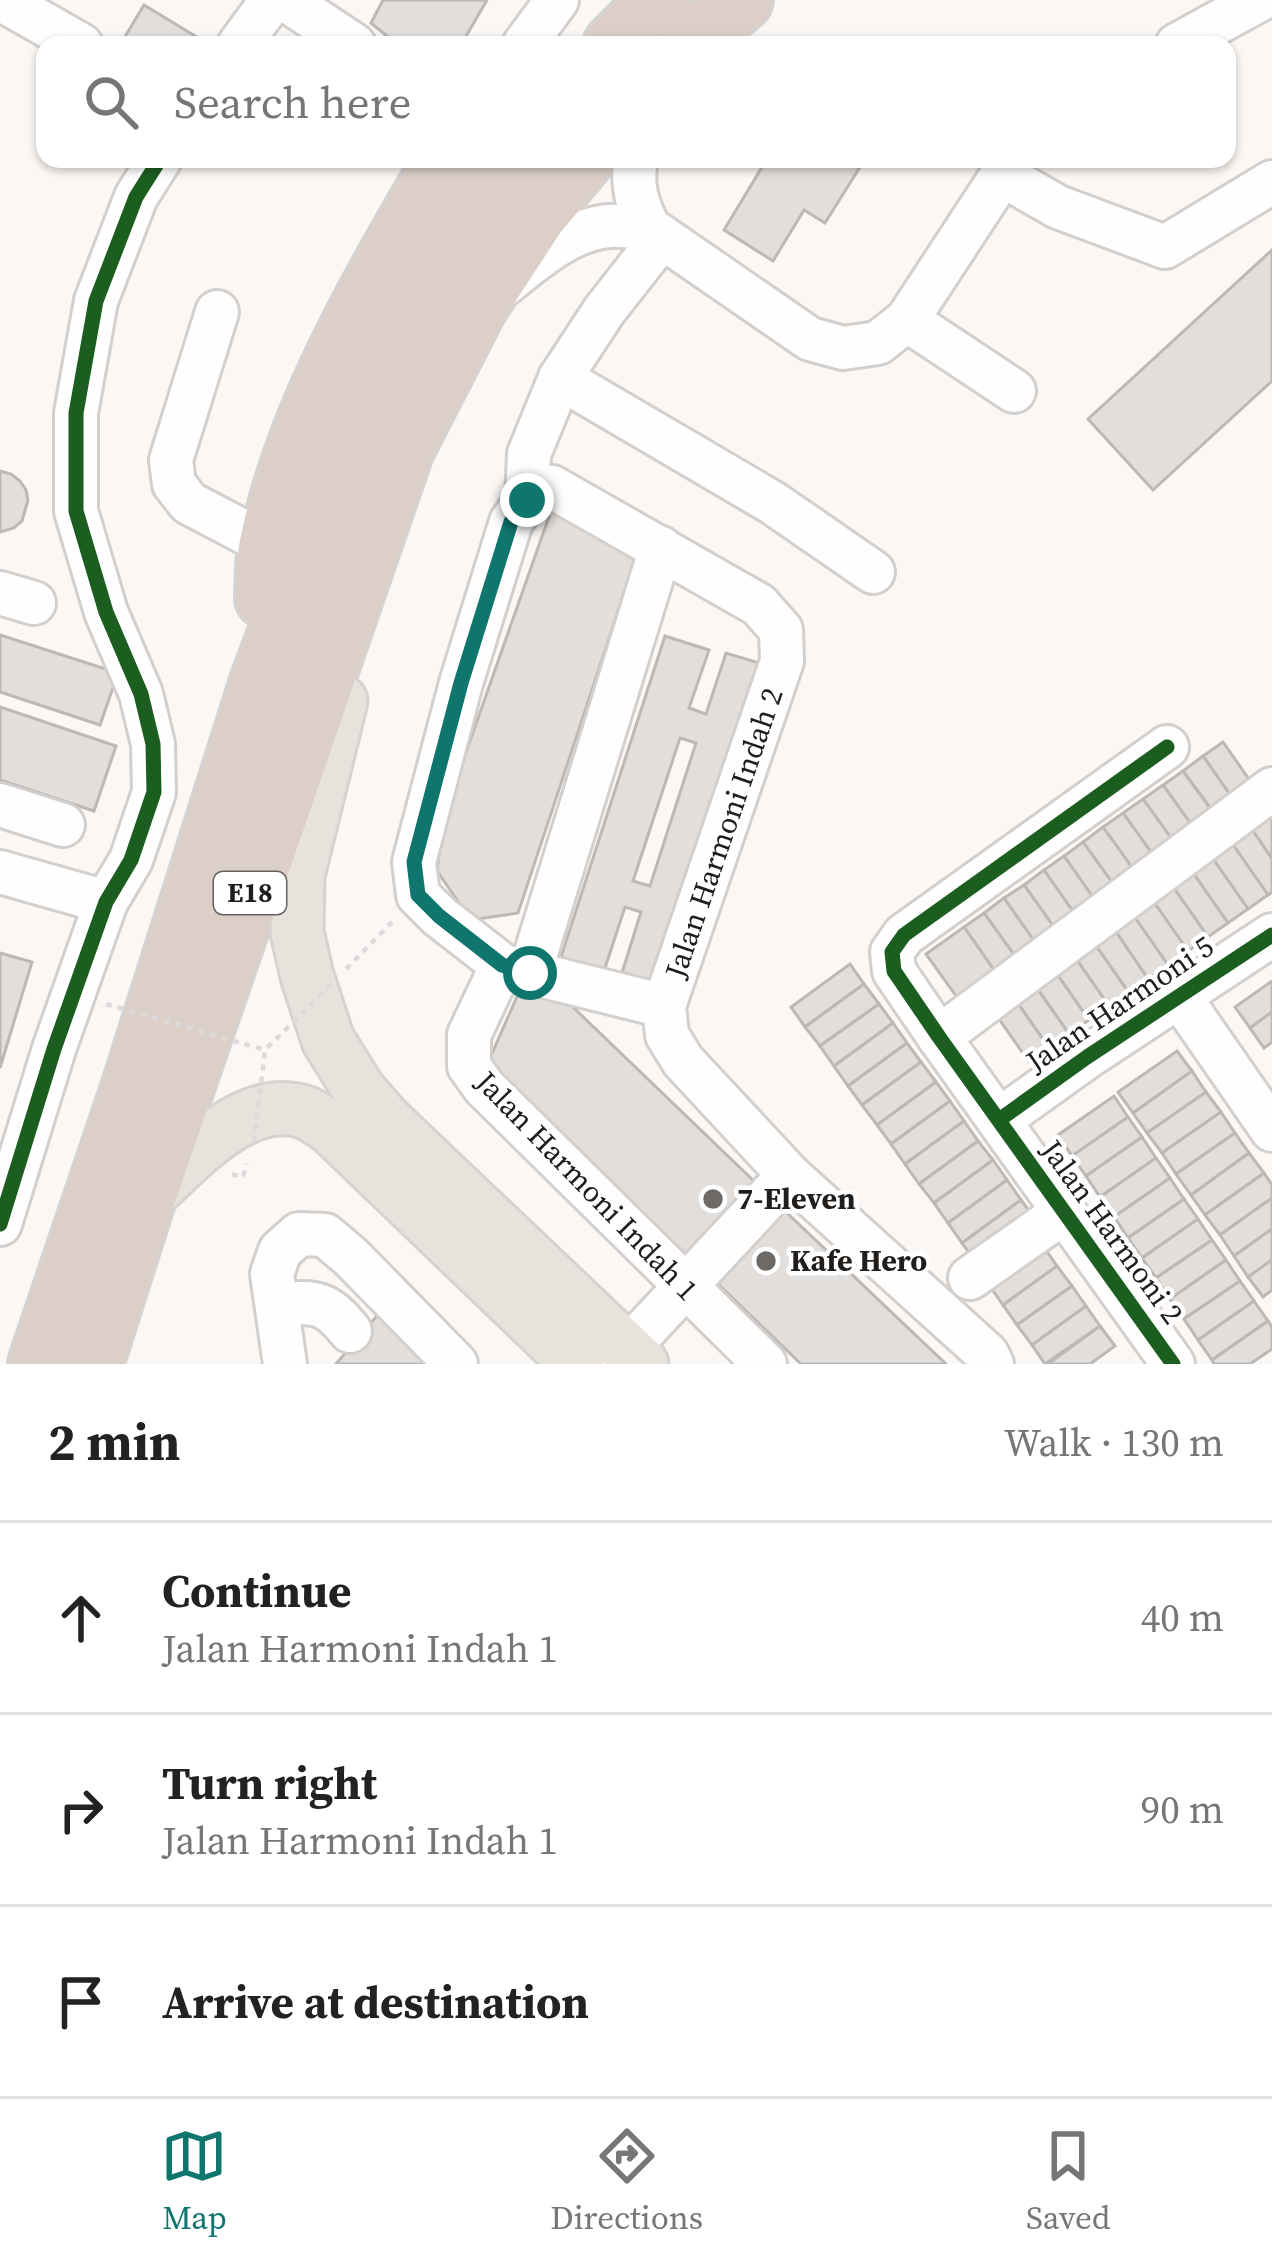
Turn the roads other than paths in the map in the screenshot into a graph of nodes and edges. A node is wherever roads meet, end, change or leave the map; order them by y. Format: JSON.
{"nodes":[{"id":1,"x":2,"y":0,"type":"edge"},
{"id":2,"x":272,"y":0,"type":"edge"},
{"id":3,"x":286,"y":0,"type":"edge"},
{"id":4,"x":557,"y":0,"type":"edge"},
{"id":5,"x":1259,"y":0,"type":"edge"},
{"id":6,"x":68,"y":24,"type":"edge"},
{"id":7,"x":344,"y":25,"type":"edge"},
{"id":8,"x":696,"y":25,"type":"edge"},
{"id":9,"x":246,"y":36,"type":"edge"},
{"id":10,"x":531,"y":36,"type":"edge"},
{"id":11,"x":651,"y":36,"type":"edge"},
{"id":12,"x":1193,"y":36,"type":"edge"},
{"id":13,"x":154,"y":168,"type":"edge"},
{"id":14,"x":441,"y":168,"type":"edge"},
{"id":15,"x":506,"y":168,"type":"edge"},
{"id":16,"x":576,"y":168,"type":"edge"},
{"id":17,"x":634,"y":168,"type":"edge"},
{"id":18,"x":1007,"y":168,"type":"edge"},
{"id":19,"x":1009,"y":168,"type":"edge"},
{"id":20,"x":1272,"y":182,"type":"edge"},
{"id":21,"x":656,"y":233,"type":"junction"},
{"id":22,"x":476,"y":307,"type":"junction"},
{"id":23,"x":217,"y":312,"type":"dead end"},
{"id":24,"x":907,"y":320,"type":"junction"},
{"id":25,"x":560,"y":378,"type":"junction"},
{"id":26,"x":1014,"y":391,"type":"dead end"},
{"id":27,"x":539,"y":493,"type":"junction"},
{"id":28,"x":269,"y":545,"type":"junction"},
{"id":29,"x":661,"y":548,"type":"junction"},
{"id":30,"x":873,"y":572,"type":"dead end"},
{"id":31,"x":355,"y":587,"type":"junction"},
{"id":32,"x":261,"y":682,"type":"junction"},
{"id":33,"x":1167,"y":747,"type":"dead end"},
{"id":34,"x":1272,"y":790,"type":"edge"},
{"id":35,"x":0,"y":806,"type":"edge"},
{"id":36,"x":63,"y":825,"type":"dead end"},
{"id":37,"x":0,"y":872,"type":"edge"},
{"id":38,"x":106,"y":902,"type":"junction"},
{"id":39,"x":1271,"y":937,"type":"edge"},
{"id":40,"x":516,"y":969,"type":"junction"},
{"id":41,"x":1179,"y":996,"type":"junction"},
{"id":42,"x":666,"y":1020,"type":"junction"},
{"id":43,"x":939,"y":1037,"type":"junction"},
{"id":44,"x":999,"y":1120,"type":"junction"},
{"id":45,"x":1272,"y":1130,"type":"edge"},
{"id":46,"x":790,"y":1175,"type":"junction"},
{"id":47,"x":144,"y":1200,"type":"junction"},
{"id":48,"x":1064,"y":1212,"type":"junction"},
{"id":49,"x":0,"y":1224,"type":"edge"},
{"id":50,"x":970,"y":1278,"type":"dead end"},
{"id":51,"x":685,"y":1287,"type":"junction"},
{"id":52,"x":277,"y":1304,"type":"junction"},
{"id":53,"x":350,"y":1331,"type":"dead end"},
{"id":54,"x":627,"y":1359,"type":"edge"},
{"id":55,"x":39,"y":1364,"type":"edge"},
{"id":56,"x":92,"y":1364,"type":"edge"},
{"id":57,"x":285,"y":1364,"type":"edge"},
{"id":58,"x":456,"y":1364,"type":"edge"},
{"id":59,"x":577,"y":1364,"type":"edge"},
{"id":60,"x":765,"y":1364,"type":"edge"},
{"id":61,"x":992,"y":1364,"type":"edge"},
{"id":62,"x":1173,"y":1364,"type":"edge"}],
"edges":[{"from":1,"to":6,"type":"street"},
{"from":2,"to":9,"type":"street"},
{"from":3,"to":7,"type":"street"},
{"from":4,"to":10,"type":"street"},
{"from":5,"to":12,"type":"street"},
{"from":8,"to":11,"type":"highway"},
{"from":13,"to":38,"type":"street"},
{"from":14,"to":28,"type":"highway"},
{"from":15,"to":32,"type":"highway","number":"E18"},
{"from":16,"to":22,"type":"highway","number":"E18"},
{"from":17,"to":21,"type":"street"},
{"from":18,"to":24,"type":"street"},
{"from":19,"to":20,"type":"street"},
{"from":21,"to":22,"type":"street"},
{"from":21,"to":24,"type":"street"},
{"from":21,"to":25,"type":"street"},
{"from":22,"to":31,"type":"highway","number":"E18"},
{"from":23,"to":28,"type":"street"},
{"from":24,"to":26,"type":"street"},
{"from":25,"to":27,"type":"street"},
{"from":25,"to":30,"type":"street"},
{"from":27,"to":29,"type":"street"},
{"from":27,"to":40,"type":"street"},
{"from":28,"to":32,"type":"highway"},
{"from":29,"to":40,"type":"street","name":"Jalan Harmoni Indah 1"},
{"from":29,"to":42,"type":"street","name":"Jalan Harmoni Indah 2"},
{"from":31,"to":47,"type":"highway","number":"E18"},
{"from":31,"to":54,"type":"main road"},
{"from":32,"to":55,"type":"highway","number":"E18"},
{"from":33,"to":43,"type":"street","name":"Jalan Harmoni 2"},
{"from":34,"to":43,"type":"street"},
{"from":35,"to":36,"type":"street"},
{"from":37,"to":38,"type":"street"},
{"from":38,"to":49,"type":"street"},
{"from":39,"to":41,"type":"street","name":"Jalan Harmoni 5"},
{"from":40,"to":42,"type":"street"},
{"from":40,"to":51,"type":"street","name":"Jalan Harmoni Indah 1"},
{"from":41,"to":44,"type":"street","name":"Jalan Harmoni 5"},
{"from":41,"to":45,"type":"street"},
{"from":42,"to":46,"type":"street"},
{"from":43,"to":44,"type":"street","name":"Jalan Harmoni 2"},
{"from":44,"to":48,"type":"street","name":"Jalan Harmoni 2"},
{"from":46,"to":51,"type":"street"},
{"from":46,"to":61,"type":"street"},
{"from":47,"to":56,"type":"highway","number":"E18"},
{"from":47,"to":59,"type":"main road"},
{"from":48,"to":50,"type":"street"},
{"from":48,"to":62,"type":"street","name":"Jalan Harmoni 2"},
{"from":51,"to":54,"type":"street"},
{"from":51,"to":60,"type":"street","name":"Jalan Harmoni Indah 1"},
{"from":52,"to":53,"type":"street"},
{"from":52,"to":57,"type":"street"},
{"from":52,"to":58,"type":"street"}]}
